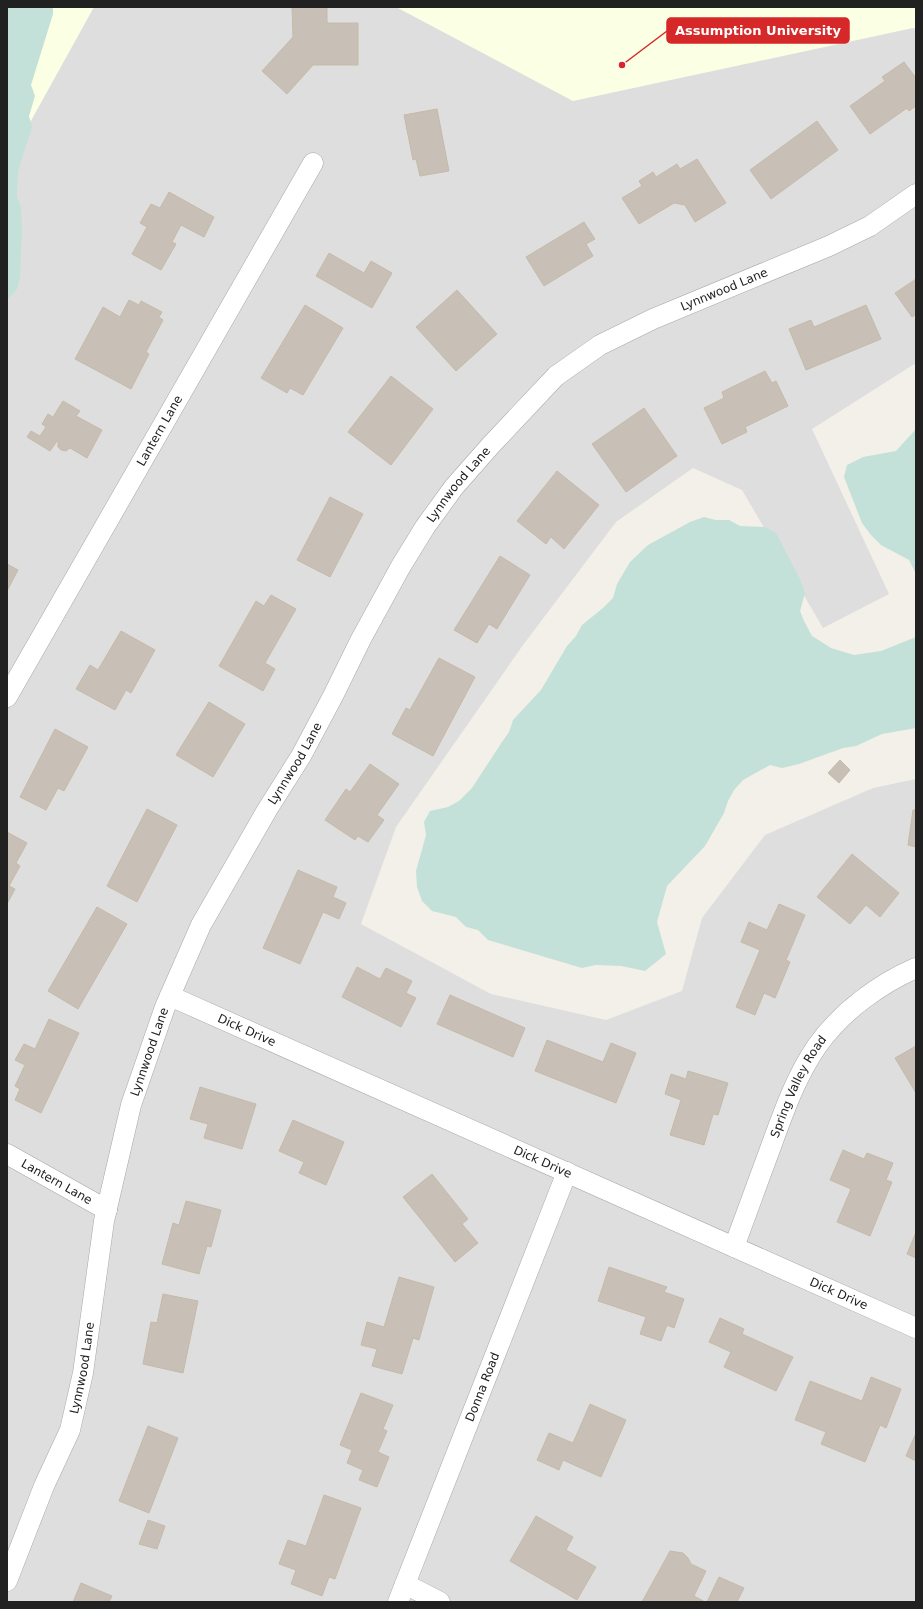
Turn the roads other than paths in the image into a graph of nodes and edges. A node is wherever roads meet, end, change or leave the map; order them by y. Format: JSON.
{"nodes":[{"id":1,"x":312,"y":163,"type":"dead end"},
{"id":2,"x":916,"y":194,"type":"edge"},
{"id":3,"x":7,"y":697,"type":"edge"},
{"id":4,"x":916,"y":968,"type":"edge"},
{"id":5,"x":170,"y":996,"type":"junction"},
{"id":6,"x":7,"y":1154,"type":"edge"},
{"id":7,"x":567,"y":1172,"type":"junction"},
{"id":8,"x":107,"y":1210,"type":"junction"},
{"id":9,"x":734,"y":1246,"type":"junction"},
{"id":10,"x":916,"y":1328,"type":"edge"},
{"id":11,"x":7,"y":1581,"type":"edge"},
{"id":12,"x":402,"y":1593,"type":"edge"},
{"id":13,"x":440,"y":1602,"type":"edge"}],
"edges":[{"from":1,"to":3,"type":"street","name":"Lantern Lane"},
{"from":2,"to":5,"type":"street","name":"Lynnwood Lane"},
{"from":4,"to":9,"type":"street","name":"Spring Valley Road"},
{"from":5,"to":7,"type":"street","name":"Dick Drive"},
{"from":5,"to":8,"type":"street","name":"Lynnwood Lane"},
{"from":6,"to":8,"type":"street","name":"Lantern Lane"},
{"from":7,"to":9,"type":"street","name":"Dick Drive"},
{"from":7,"to":12,"type":"street","name":"Donna Road"},
{"from":8,"to":11,"type":"street","name":"Lynnwood Lane"},
{"from":9,"to":10,"type":"street","name":"Dick Drive"},
{"from":12,"to":13,"type":"street"}]}
